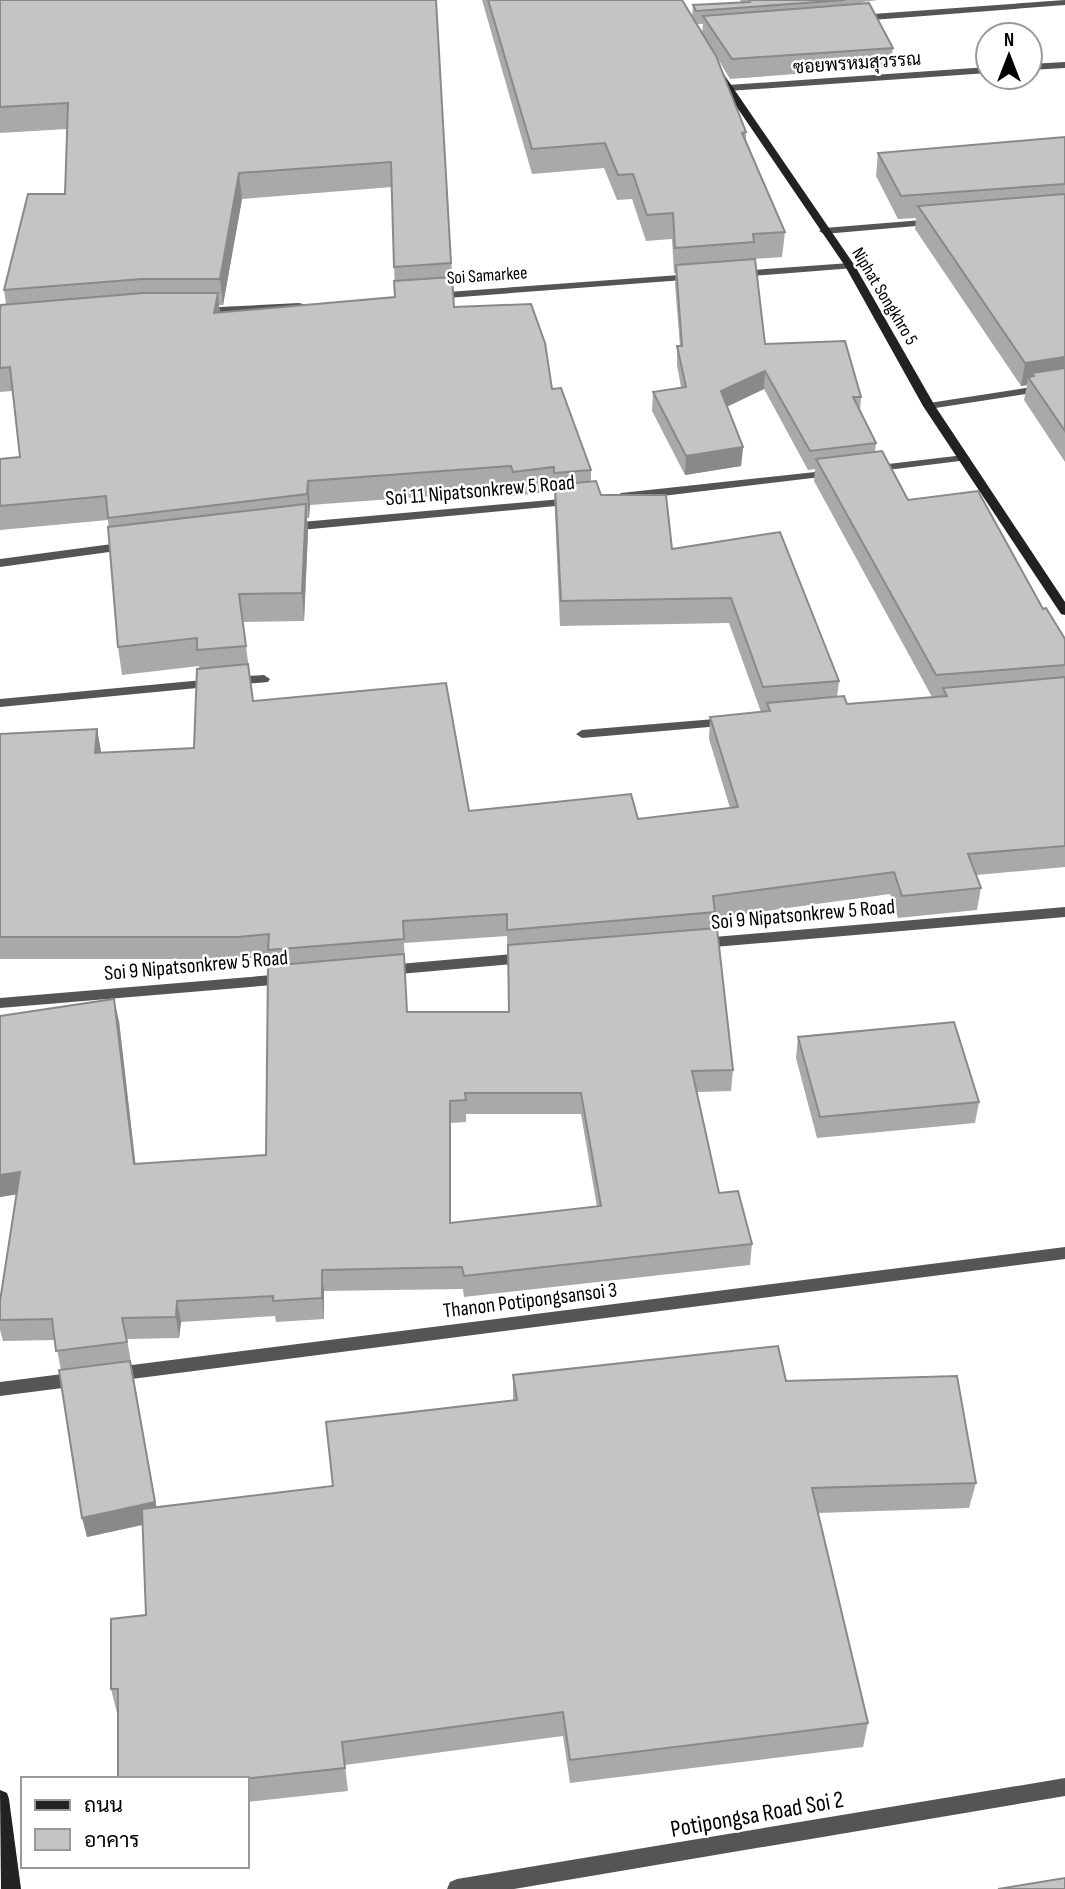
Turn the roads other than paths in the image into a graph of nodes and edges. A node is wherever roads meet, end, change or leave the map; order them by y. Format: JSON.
{"nodes":[{"id":1,"x":1065,"y":2,"type":"edge"},
{"id":2,"x":845,"y":19,"type":"edge"},
{"id":3,"x":714,"y":65,"type":"edge"},
{"id":4,"x":1065,"y":65,"type":"edge"},
{"id":5,"x":1044,"y":66,"type":"edge"},
{"id":6,"x":974,"y":71,"type":"edge"},
{"id":7,"x":728,"y":88,"type":"junction"},
{"id":8,"x":945,"y":221,"type":"edge"},
{"id":9,"x":824,"y":231,"type":"junction"},
{"id":10,"x":850,"y":266,"type":"junction"},
{"id":11,"x":727,"y":275,"type":"edge"},
{"id":12,"x":700,"y":277,"type":"edge"},
{"id":13,"x":426,"y":297,"type":"edge"},
{"id":14,"x":317,"y":304,"type":"edge"},
{"id":15,"x":184,"y":311,"type":"edge"},
{"id":16,"x":1065,"y":385,"type":"edge"},
{"id":17,"x":929,"y":406,"type":"junction"},
{"id":18,"x":964,"y":458,"type":"junction"},
{"id":19,"x":857,"y":470,"type":"edge"},
{"id":20,"x":844,"y":472,"type":"edge"},
{"id":21,"x":602,"y":499,"type":"edge"},
{"id":22,"x":589,"y":500,"type":"edge"},
{"id":23,"x":278,"y":528,"type":"edge"},
{"id":24,"x":145,"y":544,"type":"edge"},
{"id":25,"x":0,"y":563,"type":"edge"},
{"id":26,"x":1065,"y":611,"type":"edge"},
{"id":27,"x":264,"y":679,"type":"dead end"},
{"id":28,"x":0,"y":703,"type":"edge"},
{"id":29,"x":748,"y":720,"type":"edge"},
{"id":30,"x":582,"y":734,"type":"dead end"},
{"id":31,"x":1065,"y":912,"type":"edge"},
{"id":32,"x":692,"y":944,"type":"edge"},
{"id":33,"x":539,"y":957,"type":"edge"},
{"id":34,"x":373,"y":971,"type":"edge"},
{"id":35,"x":304,"y":977,"type":"edge"},
{"id":36,"x":0,"y":1003,"type":"edge"},
{"id":37,"x":1065,"y":1253,"type":"edge"},
{"id":38,"x":0,"y":1389,"type":"edge"},
{"id":39,"x":1065,"y":1787,"type":"edge"},
{"id":40,"x":0,"y":1799,"type":"edge"},
{"id":41,"x":11,"y":1889,"type":"edge"},
{"id":42,"x":457,"y":1889,"type":"edge"}],
"edges":[{"from":1,"to":2,"type":"street"},
{"from":3,"to":7,"type":"street","name":"Niphat Songkhro 5"},
{"from":4,"to":5,"type":"street"},
{"from":6,"to":7,"type":"street","name":"ซอยพรหมสุวรรณ"},
{"from":7,"to":9,"type":"street","name":"Niphat Songkhro 5"},
{"from":8,"to":9,"type":"street"},
{"from":9,"to":10,"type":"street","name":"Niphat Songkhro 5"},
{"from":10,"to":11,"type":"street"},
{"from":10,"to":17,"type":"street","name":"Niphat Songkhro 5"},
{"from":12,"to":13,"type":"street","name":"Soi Samarkee"},
{"from":14,"to":15,"type":"street"},
{"from":16,"to":17,"type":"street"},
{"from":17,"to":18,"type":"street","name":"Niphat Songkhro 5"},
{"from":18,"to":19,"type":"street"},
{"from":18,"to":26,"type":"street","name":"Niphat Songkhro 5"},
{"from":20,"to":21,"type":"street","name":"Soi 11 Nipatsonkrew 5 Road"},
{"from":22,"to":23,"type":"street","name":"Soi 11 Nipatsonkrew 5 Road"},
{"from":24,"to":25,"type":"street"},
{"from":27,"to":28,"type":"street"},
{"from":29,"to":30,"type":"street"},
{"from":31,"to":32,"type":"street","name":"Soi 9 Nipatsonkrew 5 Road"},
{"from":33,"to":34,"type":"street"},
{"from":35,"to":36,"type":"street","name":"Soi 9 Nipatsonkrew 5 Road"},
{"from":37,"to":38,"type":"street","name":"Thanon Potipongsansoi 3"},
{"from":39,"to":42,"type":"street","name":"Potipongsa Road Soi 2"},
{"from":40,"to":41,"type":"street"}]}
